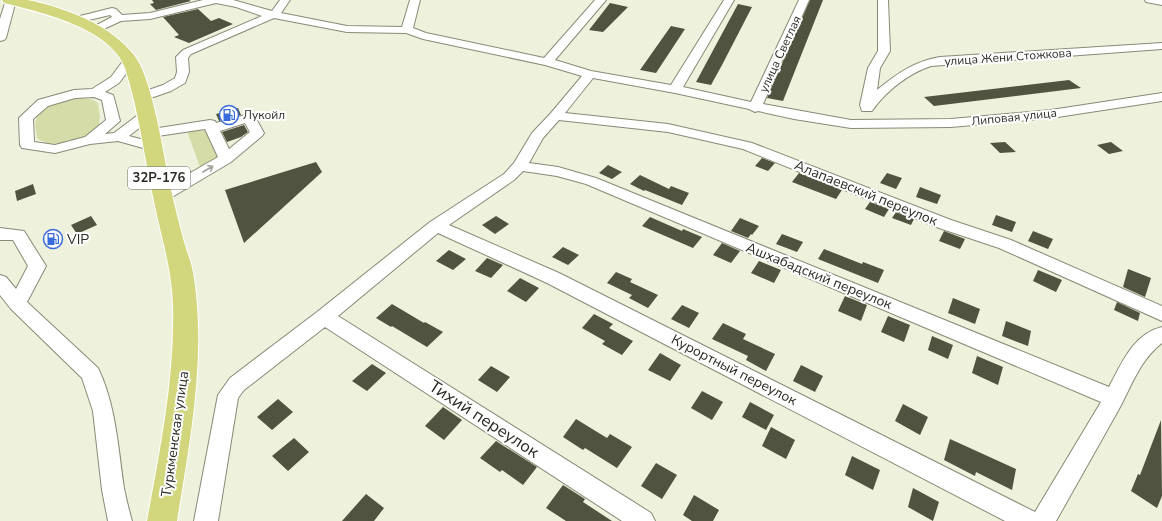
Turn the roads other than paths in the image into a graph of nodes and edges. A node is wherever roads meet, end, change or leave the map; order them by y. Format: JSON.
{"nodes":[{"id":1,"x":10,"y":0,"type":"edge"},
{"id":2,"x":215,"y":0,"type":"edge"},
{"id":3,"x":285,"y":0,"type":"edge"},
{"id":4,"x":415,"y":0,"type":"edge"},
{"id":5,"x":601,"y":0,"type":"edge"},
{"id":6,"x":729,"y":0,"type":"edge"},
{"id":7,"x":804,"y":0,"type":"edge"},
{"id":8,"x":883,"y":0,"type":"edge"},
{"id":9,"x":1150,"y":0,"type":"edge"},
{"id":10,"x":1162,"y":2,"type":"edge"},
{"id":11,"x":275,"y":14,"type":"junction"},
{"id":12,"x":119,"y":18,"type":"junction"},
{"id":13,"x":76,"y":20,"type":"junction"},
{"id":14,"x":95,"y":30,"type":"junction"},
{"id":15,"x":407,"y":30,"type":"junction"},
{"id":16,"x":0,"y":38,"type":"edge"},
{"id":17,"x":1162,"y":46,"type":"edge"},
{"id":18,"x":130,"y":60,"type":"junction"},
{"id":19,"x":547,"y":62,"type":"junction"},
{"id":20,"x":590,"y":74,"type":"junction"},
{"id":21,"x":115,"y":80,"type":"junction"},
{"id":22,"x":675,"y":89,"type":"junction"},
{"id":23,"x":95,"y":93,"type":"junction"},
{"id":24,"x":1162,"y":97,"type":"edge"},
{"id":25,"x":867,"y":105,"type":"junction"},
{"id":26,"x":755,"y":108,"type":"junction"},
{"id":27,"x":147,"y":116,"type":"junction"},
{"id":28,"x":556,"y":116,"type":"junction"},
{"id":29,"x":865,"y":124,"type":"junction"},
{"id":30,"x":212,"y":129,"type":"junction"},
{"id":31,"x":118,"y":137,"type":"junction"},
{"id":32,"x":90,"y":140,"type":"junction"},
{"id":33,"x":226,"y":159,"type":"junction"},
{"id":34,"x":520,"y":166,"type":"junction"},
{"id":35,"x":162,"y":196,"type":"junction"},
{"id":36,"x":436,"y":226,"type":"junction"},
{"id":37,"x":0,"y":234,"type":"edge"},
{"id":38,"x":0,"y":282,"type":"edge"},
{"id":39,"x":17,"y":304,"type":"junction"},
{"id":40,"x":1162,"y":314,"type":"edge"},
{"id":41,"x":324,"y":317,"type":"junction"},
{"id":42,"x":1162,"y":336,"type":"edge"},
{"id":43,"x":1114,"y":398,"type":"junction"},
{"id":44,"x":120,"y":521,"type":"edge"},
{"id":45,"x":162,"y":521,"type":"edge"},
{"id":46,"x":206,"y":521,"type":"edge"},
{"id":47,"x":643,"y":521,"type":"edge"},
{"id":48,"x":1029,"y":521,"type":"edge"},
{"id":49,"x":1043,"y":521,"type":"edge"}],
"edges":[{"from":1,"to":13,"type":"main road","name":"Туркменская улица","number":"32Р-176"},
{"from":1,"to":16,"type":"street"},
{"from":2,"to":11,"type":"street","name":"Липовая улица"},
{"from":2,"to":12,"type":"street"},
{"from":3,"to":11,"type":"street"},
{"from":4,"to":15,"type":"street"},
{"from":5,"to":19,"type":"street"},
{"from":6,"to":22,"type":"street"},
{"from":7,"to":26,"type":"street","name":"улица Светлая"},
{"from":8,"to":25,"type":"street"},
{"from":9,"to":10,"type":"street"},
{"from":11,"to":15,"type":"street","name":"Липовая улица"},
{"from":11,"to":27,"type":"street"},
{"from":12,"to":13,"type":"street"},
{"from":12,"to":14,"type":"street"},
{"from":13,"to":14,"type":"main road","name":"Туркменская улица","number":"32Р-176"},
{"from":14,"to":18,"type":"main road","name":"Туркменская улица","number":"32Р-176"},
{"from":15,"to":19,"type":"street","name":"Липовая улица"},
{"from":17,"to":25,"type":"street","name":"улица Жени Стожкова"},
{"from":18,"to":21,"type":"street"},
{"from":18,"to":27,"type":"main road","name":"Туркменская улица","number":"32Р-176"},
{"from":19,"to":20,"type":"street","name":"Липовая улица"},
{"from":20,"to":22,"type":"street","name":"Липовая улица"},
{"from":20,"to":28,"type":"street"},
{"from":21,"to":23,"type":"street"},
{"from":21,"to":27,"type":"street"},
{"from":22,"to":26,"type":"street","name":"Липовая улица"},
{"from":23,"to":32,"type":"street"},
{"from":23,"to":32,"type":"street"},
{"from":24,"to":29,"type":"street","name":"Липовая улица"},
{"from":25,"to":29,"type":"street"},
{"from":26,"to":29,"type":"street","name":"Липовая улица"},
{"from":27,"to":30,"type":"street"},
{"from":27,"to":31,"type":"street"},
{"from":27,"to":31,"type":"street"},
{"from":27,"to":35,"type":"main road","name":"Туркменская улица","number":"32Р-176"},
{"from":28,"to":34,"type":"street"},
{"from":28,"to":40,"type":"street","name":"Алапаевский переулок"},
{"from":30,"to":33,"type":"street"},
{"from":30,"to":33,"type":"street"},
{"from":31,"to":32,"type":"street"},
{"from":35,"to":33,"type":"street","one_way":true},
{"from":34,"to":36,"type":"street"},
{"from":34,"to":43,"type":"street","name":"Ашхабадский переулок"},
{"from":35,"to":45,"type":"main road","name":"Туркменская улица","number":"32Р-176"},
{"from":36,"to":41,"type":"street"},
{"from":36,"to":48,"type":"street","name":"Курортный переулок"},
{"from":37,"to":39,"type":"street"},
{"from":38,"to":39,"type":"street"},
{"from":39,"to":44,"type":"street"},
{"from":41,"to":46,"type":"street"},
{"from":41,"to":47,"type":"street","name":"Тихий переулок"},
{"from":42,"to":43,"type":"street"},
{"from":43,"to":49,"type":"street"}]}
